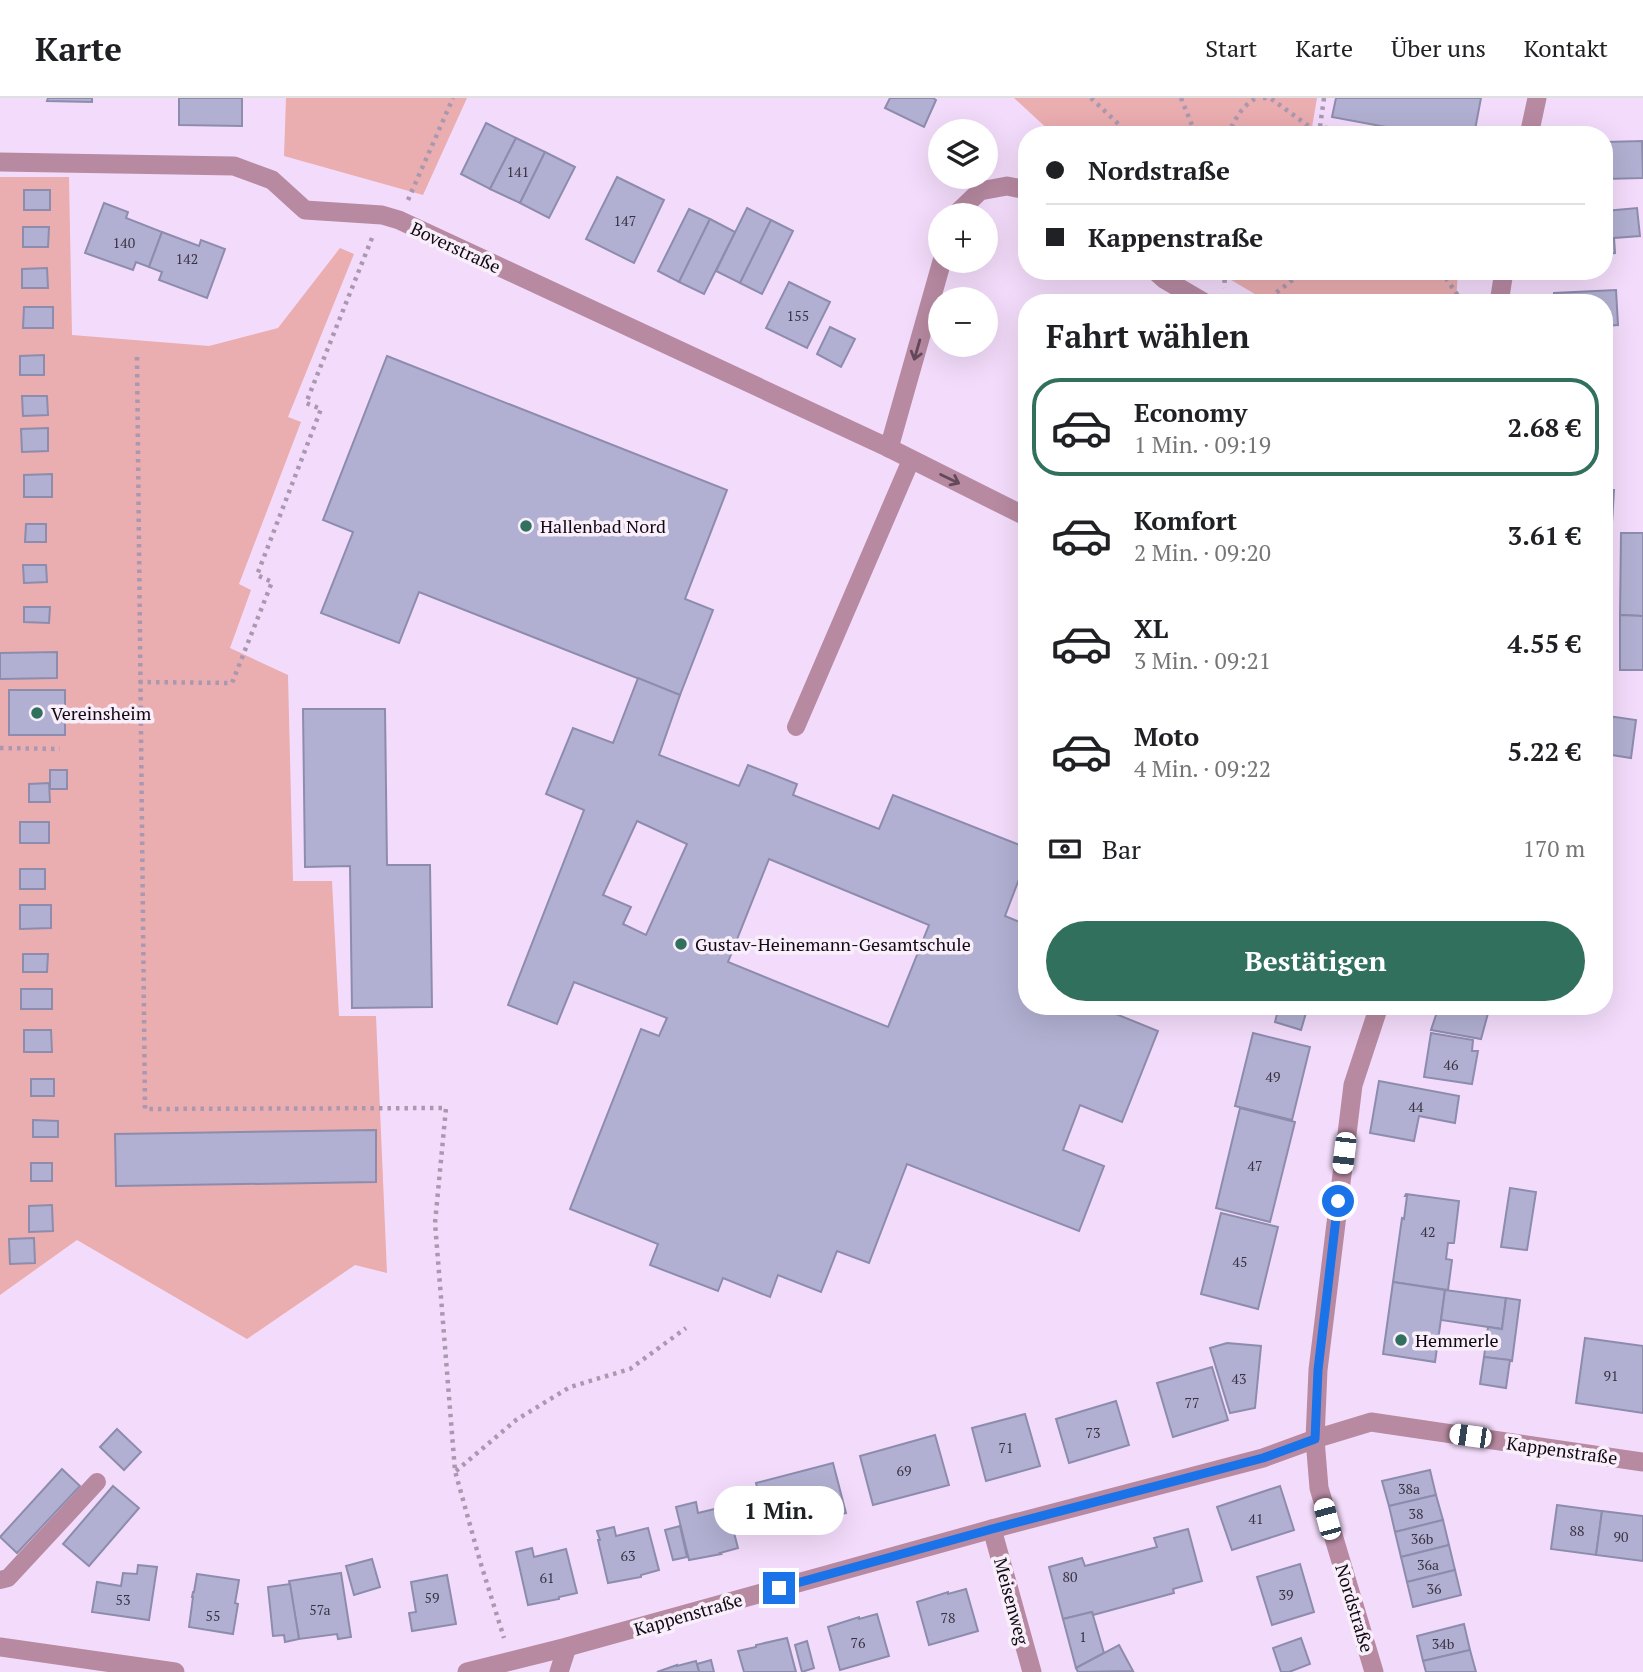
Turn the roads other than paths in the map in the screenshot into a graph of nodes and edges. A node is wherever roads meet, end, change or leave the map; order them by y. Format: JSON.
{"nodes":[{"id":1,"x":1537,"y":98,"type":"edge"},
{"id":2,"x":1531,"y":126,"type":"edge"},
{"id":3,"x":0,"y":162,"type":"edge"},
{"id":4,"x":1018,"y":188,"type":"edge"},
{"id":5,"x":968,"y":203,"type":"edge"},
{"id":6,"x":939,"y":273,"type":"edge"},
{"id":7,"x":1166,"y":280,"type":"edge"},
{"id":8,"x":1190,"y":294,"type":"edge"},
{"id":9,"x":889,"y":448,"type":"junction"},
{"id":10,"x":911,"y":460,"type":"junction"},
{"id":11,"x":1018,"y":513,"type":"edge"},
{"id":12,"x":796,"y":727,"type":"dead end"},
{"id":13,"x":1376,"y":1015,"type":"edge"},
{"id":14,"x":1315,"y":1439,"type":"junction"},
{"id":15,"x":1643,"y":1462,"type":"edge"},
{"id":16,"x":97,"y":1482,"type":"dead end"},
{"id":17,"x":992,"y":1529,"type":"junction"},
{"id":18,"x":0,"y":1580,"type":"edge"},
{"id":19,"x":0,"y":1647,"type":"edge"},
{"id":20,"x":566,"y":1647,"type":"junction"},
{"id":21,"x":175,"y":1672,"type":"edge"},
{"id":22,"x":467,"y":1672,"type":"edge"},
{"id":23,"x":559,"y":1672,"type":"edge"},
{"id":24,"x":1032,"y":1672,"type":"edge"},
{"id":25,"x":1374,"y":1672,"type":"edge"}],
"edges":[{"from":1,"to":2,"type":"street"},
{"from":3,"to":9,"type":"street","name":"Boverstraße"},
{"from":4,"to":5,"type":"street"},
{"from":6,"to":9,"type":"street","one_way":true},
{"from":7,"to":8,"type":"street"},
{"from":9,"to":10,"type":"street","name":"Boverstraße"},
{"from":10,"to":11,"type":"street","name":"Boverstraße","one_way":true},
{"from":10,"to":12,"type":"lane"},
{"from":13,"to":14,"type":"street","name":"Nordstraße"},
{"from":14,"to":15,"type":"street","name":"Kappenstraße"},
{"from":14,"to":17,"type":"street","name":"Kappenstraße"},
{"from":14,"to":25,"type":"street","name":"Nordstraße"},
{"from":16,"to":18,"type":"lane"},
{"from":17,"to":20,"type":"street","name":"Kappenstraße"},
{"from":17,"to":24,"type":"street","name":"Meisenweg"},
{"from":19,"to":21,"type":"street"},
{"from":20,"to":22,"type":"street","name":"Kappenstraße"},
{"from":20,"to":23,"type":"street"}]}
